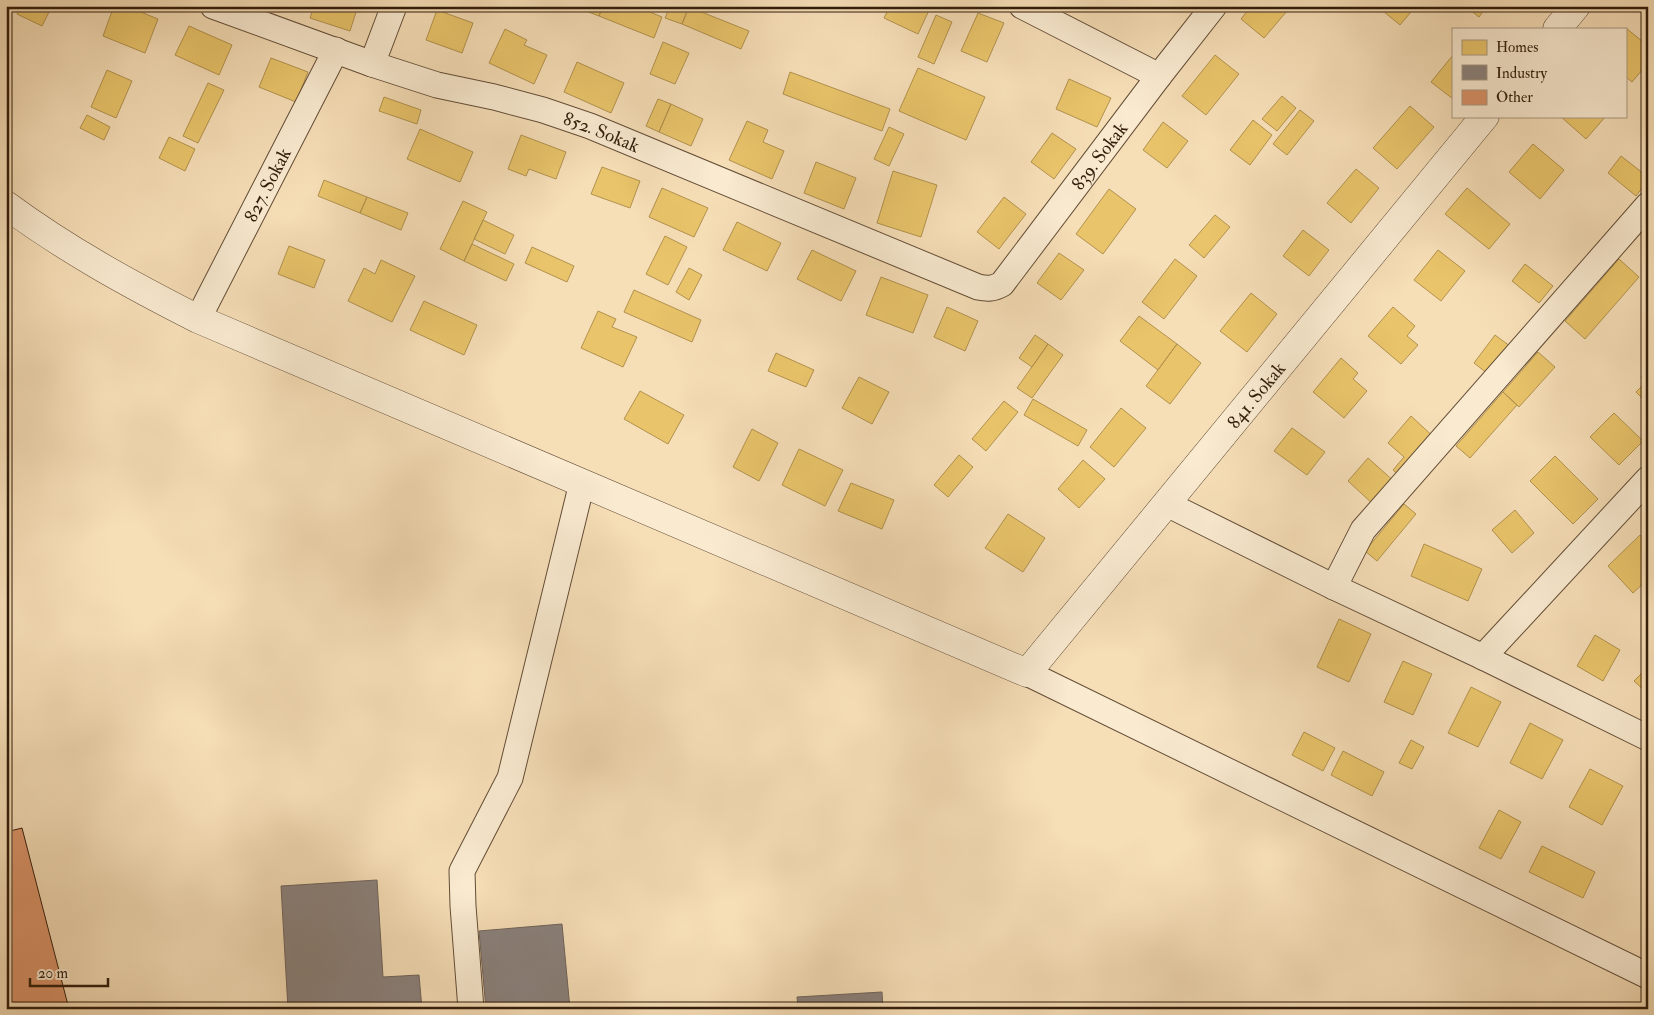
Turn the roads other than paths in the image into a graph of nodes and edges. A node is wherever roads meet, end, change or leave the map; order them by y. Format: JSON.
{"nodes":[{"id":1,"x":213,"y":6,"type":"edge"},
{"id":2,"x":394,"y":6,"type":"edge"},
{"id":3,"x":1022,"y":6,"type":"edge"},
{"id":4,"x":1214,"y":6,"type":"edge"},
{"id":5,"x":1576,"y":6,"type":"edge"},
{"id":6,"x":1558,"y":28,"type":"edge"},
{"id":7,"x":336,"y":50,"type":"junction"},
{"id":8,"x":372,"y":64,"type":"junction"},
{"id":9,"x":1159,"y":76,"type":"junction"},
{"id":10,"x":1483,"y":118,"type":"edge"},
{"id":11,"x":6,"y":205,"type":"edge"},
{"id":12,"x":1648,"y":205,"type":"edge"},
{"id":13,"x":978,"y":287,"type":"joint"},
{"id":14,"x":198,"y":319,"type":"junction"},
{"id":15,"x":1648,"y":479,"type":"edge"},
{"id":16,"x":582,"y":483,"type":"junction"},
{"id":17,"x":1167,"y":504,"type":"junction"},
{"id":18,"x":1334,"y":587,"type":"junction"},
{"id":19,"x":1483,"y":657,"type":"junction"},
{"id":20,"x":1027,"y":673,"type":"junction"},
{"id":21,"x":1644,"y":730,"type":"edge"},
{"id":22,"x":1648,"y":976,"type":"edge"},
{"id":23,"x":471,"y":1009,"type":"edge"}],
"edges":[{"from":1,"to":7,"type":"street","name":"852. Sokak"},
{"from":2,"to":8,"type":"street"},
{"from":3,"to":9,"type":"street"},
{"from":4,"to":9,"type":"street","name":"839. Sokak"},
{"from":5,"to":6,"type":"street"},
{"from":7,"to":8,"type":"street","name":"852. Sokak"},
{"from":7,"to":14,"type":"street","name":"827. Sokak"},
{"from":8,"to":13,"type":"street","name":"852. Sokak"},
{"from":9,"to":13,"type":"street","name":"839. Sokak"},
{"from":10,"to":17,"type":"street","name":"841. Sokak"},
{"from":11,"to":14,"type":"street"},
{"from":12,"to":18,"type":"street"},
{"from":14,"to":16,"type":"street"},
{"from":15,"to":19,"type":"street"},
{"from":16,"to":20,"type":"street"},
{"from":16,"to":23,"type":"street"},
{"from":17,"to":18,"type":"street"},
{"from":17,"to":20,"type":"street","name":"841. Sokak"},
{"from":18,"to":19,"type":"street"},
{"from":19,"to":21,"type":"street"},
{"from":20,"to":22,"type":"street"}]}
